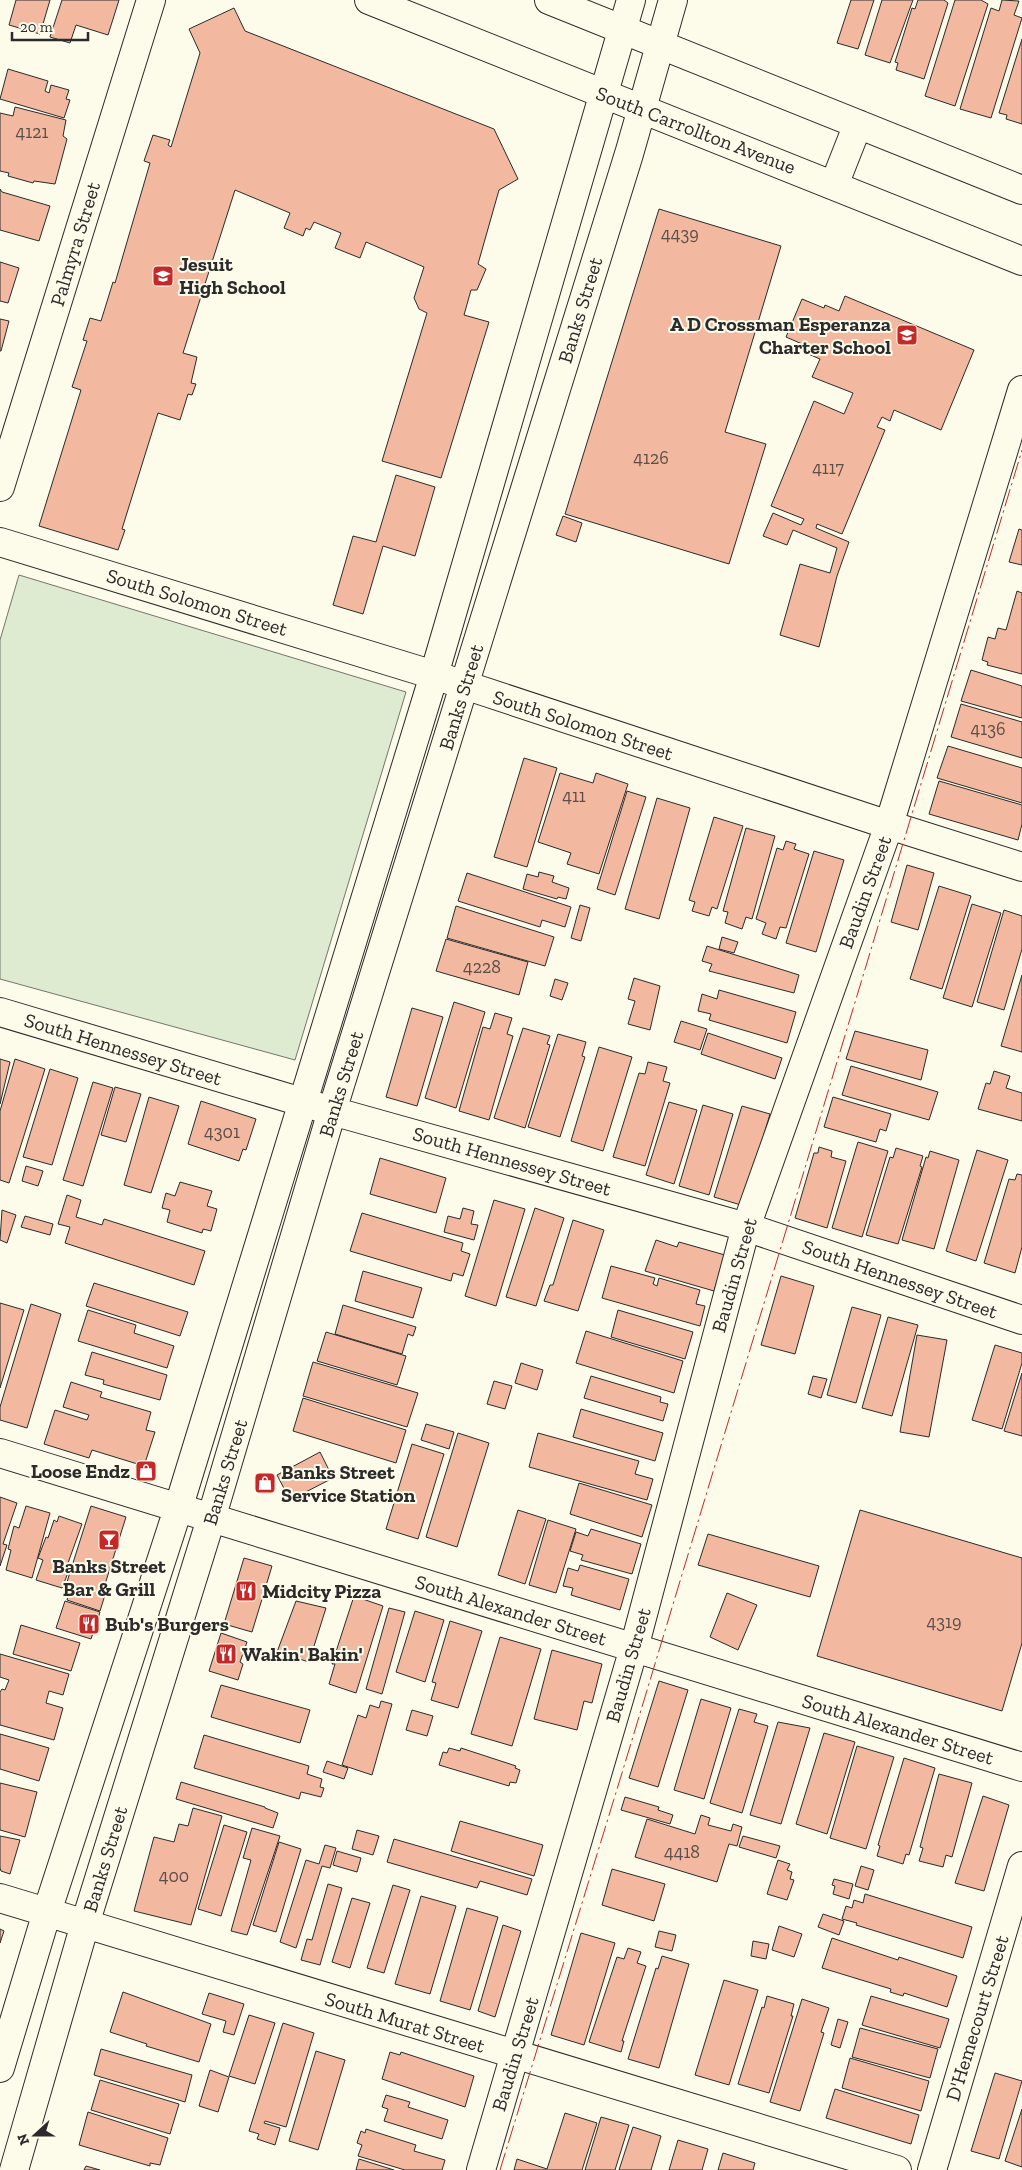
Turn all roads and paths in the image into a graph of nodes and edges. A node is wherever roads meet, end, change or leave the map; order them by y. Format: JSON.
{"nodes":[{"id":1,"x":151,"y":0,"type":"edge"},
{"id":2,"x":369,"y":0,"type":"edge"},
{"id":3,"x":549,"y":0,"type":"edge"},
{"id":4,"x":630,"y":0,"type":"edge"},
{"id":5,"x":673,"y":0,"type":"edge"},
{"id":6,"x":621,"y":29,"type":"junction"},
{"id":7,"x":660,"y":44,"type":"junction"},
{"id":8,"x":603,"y":94,"type":"junction"},
{"id":9,"x":643,"y":108,"type":"junction"},
{"id":10,"x":858,"y":124,"type":"junction"},
{"id":11,"x":834,"y":185,"type":"junction"},
{"id":12,"x":1022,"y":190,"type":"edge"},
{"id":13,"x":1022,"y":261,"type":"edge"},
{"id":14,"x":1022,"y":390,"type":"edge"},
{"id":15,"x":0,"y":487,"type":"edge"},
{"id":16,"x":0,"y":542,"type":"edge"},
{"id":17,"x":434,"y":675,"type":"junction"},
{"id":18,"x":465,"y":685,"type":"junction"},
{"id":19,"x":889,"y":826,"type":"junction"},
{"id":20,"x":1022,"y":866,"type":"edge"},
{"id":21,"x":0,"y":1012,"type":"edge"},
{"id":22,"x":303,"y":1102,"type":"junction"},
{"id":23,"x":332,"y":1111,"type":"junction"},
{"id":24,"x":746,"y":1227,"type":"junction"},
{"id":25,"x":1022,"y":1320,"type":"edge"},
{"id":26,"x":0,"y":1453,"type":"edge"},
{"id":27,"x":178,"y":1509,"type":"junction"},
{"id":28,"x":211,"y":1518,"type":"junction"},
{"id":29,"x":634,"y":1648,"type":"junction"},
{"id":30,"x":1022,"y":1767,"type":"edge"},
{"id":31,"x":1022,"y":1866,"type":"edge"},
{"id":32,"x":0,"y":1898,"type":"edge"},
{"id":33,"x":47,"y":1912,"type":"junction"},
{"id":34,"x":85,"y":1924,"type":"junction"},
{"id":35,"x":515,"y":2056,"type":"junction"},
{"id":36,"x":0,"y":2068,"type":"edge"},
{"id":37,"x":14,"y":2170,"type":"edge"},
{"id":38,"x":481,"y":2170,"type":"edge"},
{"id":39,"x":897,"y":2170,"type":"edge"},
{"id":40,"x":932,"y":2170,"type":"edge"}],
"edges":[{"from":1,"to":15,"type":"street","name":"Palmyra Street"},
{"from":2,"to":8,"type":"street","name":"South Carrollton Avenue"},
{"from":3,"to":6,"type":"street"},
{"from":4,"to":6,"type":"street","name":"Banks Street"},
{"from":5,"to":7,"type":"street","name":"Banks Street"},
{"from":6,"to":7,"type":"street"},
{"from":6,"to":8,"type":"street","name":"Banks Street"},
{"from":7,"to":9,"type":"street","name":"Banks Street"},
{"from":7,"to":10,"type":"street"},
{"from":8,"to":9,"type":"street","name":"South Carrollton Avenue"},
{"from":8,"to":17,"type":"street","name":"Banks Street"},
{"from":9,"to":11,"type":"street","name":"South Carrollton Avenue"},
{"from":9,"to":18,"type":"street","name":"Banks Street"},
{"from":10,"to":11,"type":"street"},
{"from":10,"to":12,"type":"street"},
{"from":11,"to":13,"type":"street","name":"South Carrollton Avenue"},
{"from":14,"to":19,"type":"street","name":"Baudin Street"},
{"from":16,"to":17,"type":"street","name":"South Solomon Street"},
{"from":17,"to":18,"type":"street","name":"South Solomon Street"},
{"from":17,"to":22,"type":"street","name":"Banks Street"},
{"from":18,"to":19,"type":"street","name":"South Solomon Street"},
{"from":18,"to":23,"type":"street","name":"Banks Street"},
{"from":19,"to":20,"type":"street","name":"South Solomon Street"},
{"from":19,"to":24,"type":"street","name":"Baudin Street"},
{"from":21,"to":22,"type":"street","name":"South Hennessey Street"},
{"from":22,"to":23,"type":"street","name":"South Hennessey Street"},
{"from":22,"to":27,"type":"street","name":"Banks Street"},
{"from":23,"to":24,"type":"street","name":"South Hennessey Street"},
{"from":23,"to":28,"type":"street","name":"Banks Street"},
{"from":24,"to":25,"type":"street","name":"South Hennessey Street"},
{"from":24,"to":29,"type":"street","name":"Baudin Street"},
{"from":26,"to":27,"type":"street","name":"South Alexander Street"},
{"from":27,"to":28,"type":"street","name":"South Alexander Street"},
{"from":27,"to":33,"type":"street","name":"Banks Street"},
{"from":28,"to":29,"type":"street","name":"South Alexander Street"},
{"from":28,"to":34,"type":"street","name":"Banks Street"},
{"from":29,"to":30,"type":"street","name":"South Alexander Street"},
{"from":29,"to":35,"type":"street","name":"Baudin Street"},
{"from":31,"to":40,"type":"street","name":"D'Hemecourt Street"},
{"from":32,"to":33,"type":"street","name":"South Murat Street"},
{"from":33,"to":34,"type":"street","name":"South Murat Street"},
{"from":33,"to":36,"type":"street","name":"Banks Street"},
{"from":34,"to":35,"type":"street","name":"South Murat Street"},
{"from":34,"to":37,"type":"street","name":"Banks Street"},
{"from":35,"to":38,"type":"street","name":"Baudin Street"},
{"from":35,"to":39,"type":"street","name":"South Murat Street"}]}
